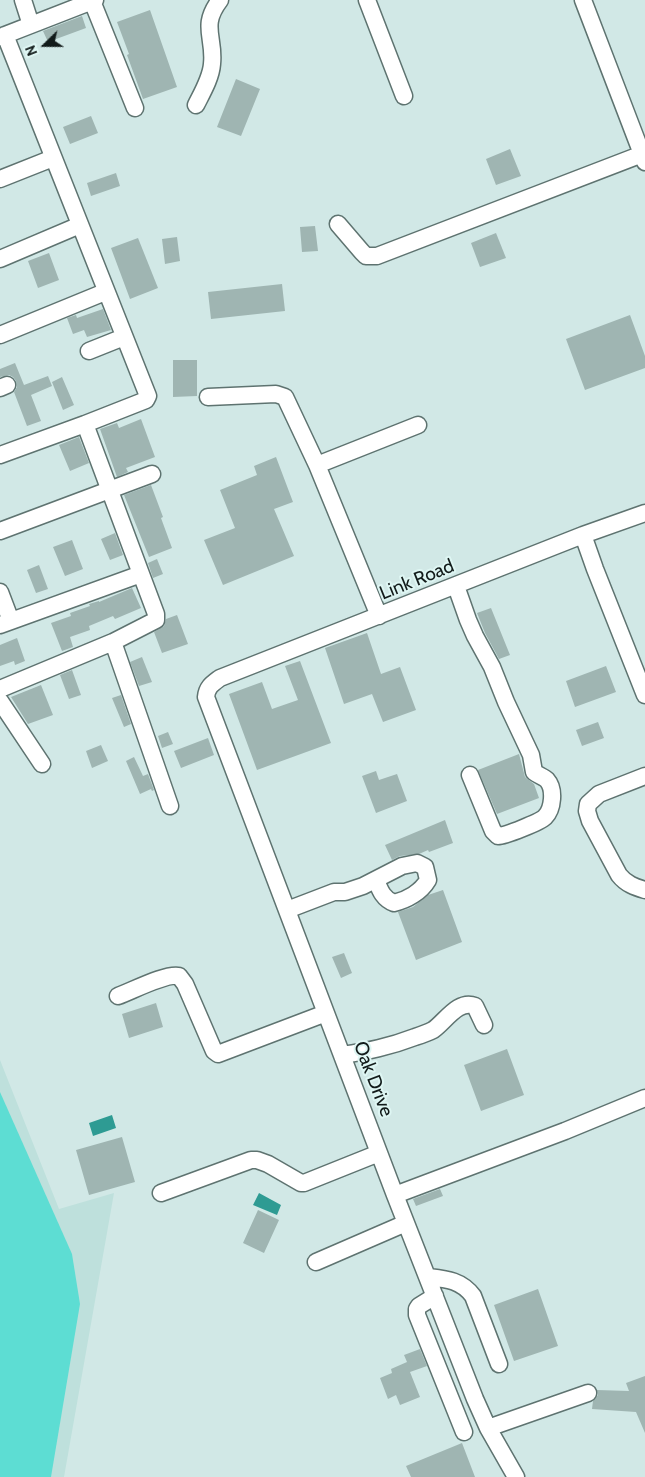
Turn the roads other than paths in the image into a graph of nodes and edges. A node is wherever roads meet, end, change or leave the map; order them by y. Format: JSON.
{"nodes":[{"id":1,"x":23,"y":0,"type":"edge"},
{"id":2,"x":220,"y":0,"type":"edge"},
{"id":3,"x":368,"y":0,"type":"edge"},
{"id":4,"x":583,"y":0,"type":"edge"},
{"id":5,"x":94,"y":1,"type":"edge"},
{"id":6,"x":32,"y":25,"type":"junction"},
{"id":7,"x":2,"y":36,"type":"edge"},
{"id":8,"x":404,"y":96,"type":"dead end"},
{"id":9,"x":196,"y":105,"type":"dead end"},
{"id":10,"x":136,"y":108,"type":"dead end"},
{"id":11,"x":644,"y":157,"type":"edge"},
{"id":12,"x":53,"y":158,"type":"junction"},
{"id":13,"x":0,"y":179,"type":"edge"},
{"id":14,"x":338,"y":224,"type":"dead end"},
{"id":15,"x":80,"y":226,"type":"junction"},
{"id":16,"x":0,"y":258,"type":"edge"},
{"id":17,"x":105,"y":292,"type":"junction"},
{"id":18,"x":0,"y":335,"type":"edge"},
{"id":19,"x":124,"y":337,"type":"junction"},
{"id":20,"x":89,"y":351,"type":"dead end"},
{"id":21,"x":208,"y":397,"type":"dead end"},
{"id":22,"x":84,"y":424,"type":"junction"},
{"id":23,"x":418,"y":425,"type":"dead end"},
{"id":24,"x":0,"y":455,"type":"edge"},
{"id":25,"x":317,"y":465,"type":"junction"},
{"id":26,"x":152,"y":474,"type":"dead end"},
{"id":27,"x":109,"y":490,"type":"junction"},
{"id":28,"x":645,"y":513,"type":"edge"},
{"id":29,"x":0,"y":531,"type":"edge"},
{"id":30,"x":583,"y":535,"type":"junction"},
{"id":31,"x":141,"y":574,"type":"junction"},
{"id":32,"x":456,"y":586,"type":"junction"},
{"id":33,"x":0,"y":592,"type":"edge"},
{"id":34,"x":379,"y":616,"type":"junction"},
{"id":35,"x":6,"y":623,"type":"edge"},
{"id":36,"x":113,"y":642,"type":"junction"},
{"id":37,"x":0,"y":689,"type":"edge"},
{"id":38,"x":207,"y":690,"type":"joint"},
{"id":39,"x":645,"y":695,"type":"edge"},
{"id":40,"x":0,"y":701,"type":"edge"},
{"id":41,"x":42,"y":764,"type":"dead end"},
{"id":42,"x":470,"y":775,"type":"dead end"},
{"id":43,"x":645,"y":776,"type":"edge"},
{"id":44,"x":170,"y":806,"type":"dead end"},
{"id":45,"x":376,"y":880,"type":"dead end"},
{"id":46,"x":645,"y":890,"type":"edge"},
{"id":47,"x":287,"y":910,"type":"junction"},
{"id":48,"x":118,"y":996,"type":"dead end"},
{"id":49,"x":326,"y":1013,"type":"junction"},
{"id":50,"x":484,"y":1025,"type":"dead end"},
{"id":51,"x":342,"y":1055,"type":"junction"},
{"id":52,"x":645,"y":1098,"type":"edge"},
{"id":53,"x":379,"y":1154,"type":"junction"},
{"id":54,"x":160,"y":1193,"type":"dead end"},
{"id":55,"x":395,"y":1194,"type":"junction"},
{"id":56,"x":406,"y":1223,"type":"junction"},
{"id":57,"x":316,"y":1262,"type":"dead end"},
{"id":58,"x":428,"y":1277,"type":"junction"},
{"id":59,"x":435,"y":1296,"type":"junction"},
{"id":60,"x":499,"y":1364,"type":"dead end"},
{"id":61,"x":588,"y":1392,"type":"dead end"},
{"id":62,"x":488,"y":1428,"type":"junction"},
{"id":63,"x":464,"y":1432,"type":"dead end"},
{"id":64,"x":516,"y":1477,"type":"edge"}],
"edges":[{"from":1,"to":6,"type":"street"},
{"from":2,"to":9,"type":"street"},
{"from":3,"to":8,"type":"street"},
{"from":4,"to":11,"type":"street"},
{"from":5,"to":6,"type":"street"},
{"from":5,"to":10,"type":"street"},
{"from":6,"to":7,"type":"street"},
{"from":7,"to":12,"type":"street"},
{"from":11,"to":14,"type":"street"},
{"from":12,"to":13,"type":"street"},
{"from":12,"to":15,"type":"street"},
{"from":15,"to":16,"type":"street"},
{"from":15,"to":17,"type":"street"},
{"from":17,"to":18,"type":"street"},
{"from":17,"to":19,"type":"street"},
{"from":19,"to":20,"type":"street"},
{"from":19,"to":22,"type":"street"},
{"from":21,"to":25,"type":"street"},
{"from":22,"to":24,"type":"street"},
{"from":22,"to":27,"type":"street"},
{"from":23,"to":25,"type":"street"},
{"from":25,"to":34,"type":"street"},
{"from":26,"to":27,"type":"street"},
{"from":27,"to":29,"type":"street"},
{"from":27,"to":31,"type":"street"},
{"from":28,"to":30,"type":"street","name":"Link Road"},
{"from":30,"to":32,"type":"street","name":"Link Road"},
{"from":30,"to":39,"type":"street"},
{"from":31,"to":35,"type":"street"},
{"from":31,"to":36,"type":"street"},
{"from":32,"to":34,"type":"street","name":"Link Road"},
{"from":32,"to":42,"type":"street"},
{"from":33,"to":35,"type":"street"},
{"from":34,"to":38,"type":"street","name":"Link Road"},
{"from":36,"to":37,"type":"street"},
{"from":36,"to":44,"type":"street"},
{"from":38,"to":47,"type":"street","name":"Oak Drive"},
{"from":40,"to":41,"type":"street"},
{"from":43,"to":46,"type":"street"},
{"from":45,"to":47,"type":"street"},
{"from":47,"to":49,"type":"street","name":"Oak Drive"},
{"from":48,"to":49,"type":"street"},
{"from":49,"to":51,"type":"street","name":"Oak Drive"},
{"from":50,"to":51,"type":"street"},
{"from":51,"to":53,"type":"street","name":"Oak Drive"},
{"from":52,"to":55,"type":"street"},
{"from":53,"to":54,"type":"street"},
{"from":53,"to":55,"type":"street","name":"Oak Drive"},
{"from":55,"to":56,"type":"street","name":"Oak Drive"},
{"from":56,"to":57,"type":"street"},
{"from":56,"to":58,"type":"street","name":"Oak Drive"},
{"from":58,"to":59,"type":"street","name":"Oak Drive"},
{"from":58,"to":60,"type":"street"},
{"from":59,"to":62,"type":"street","name":"Oak Drive"},
{"from":59,"to":63,"type":"street"},
{"from":61,"to":62,"type":"street"},
{"from":62,"to":64,"type":"street","name":"Oak Drive"}]}
